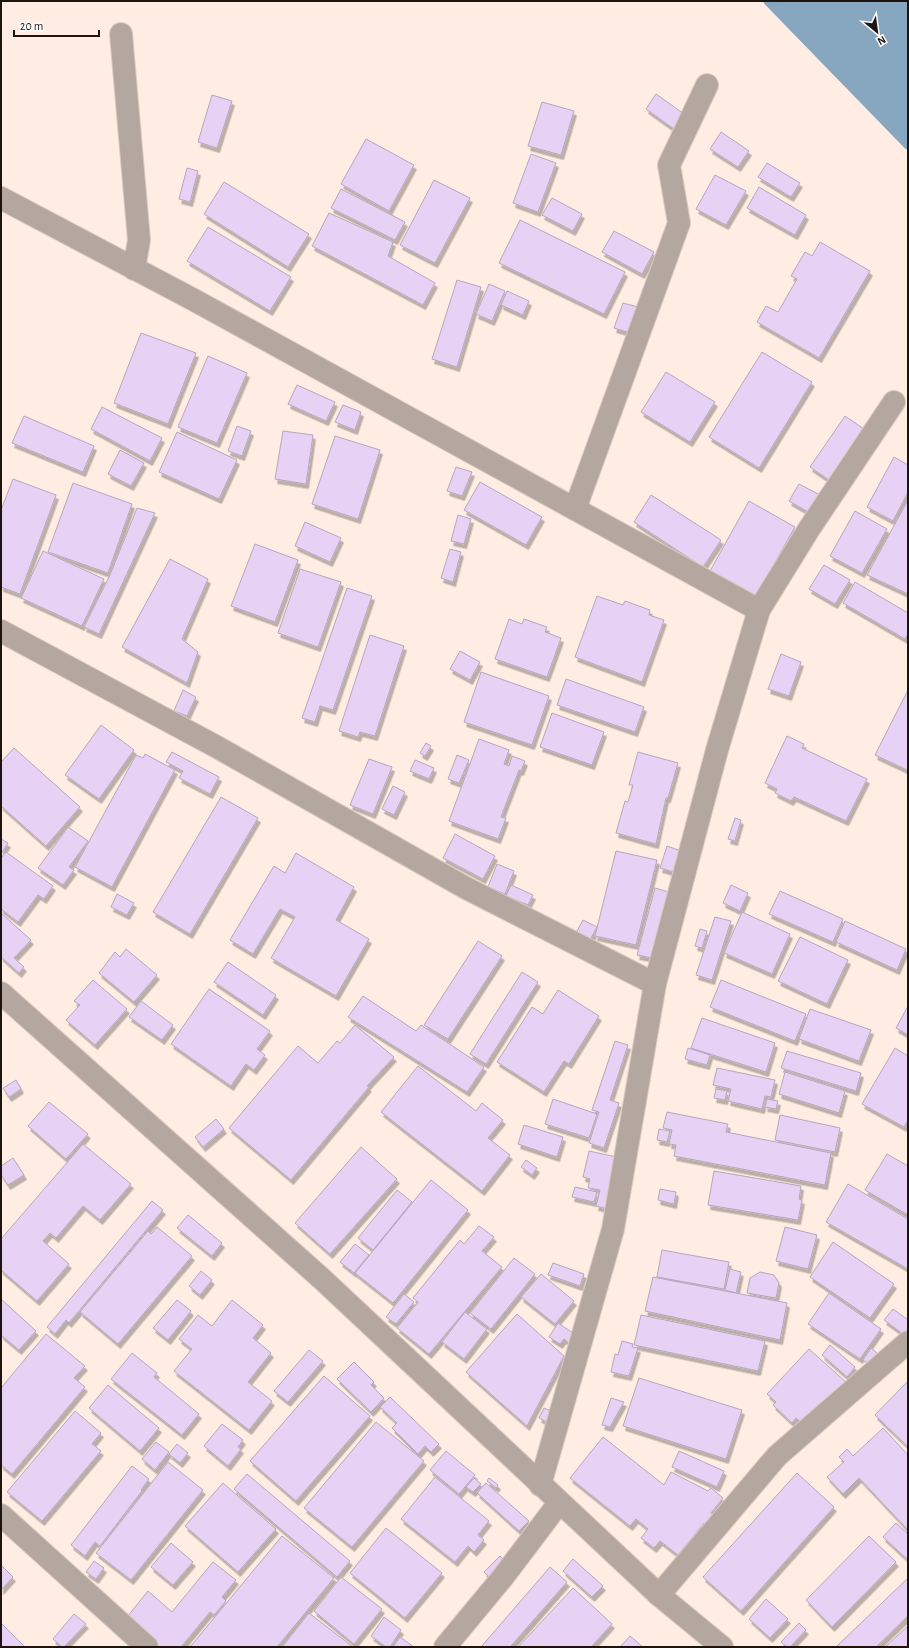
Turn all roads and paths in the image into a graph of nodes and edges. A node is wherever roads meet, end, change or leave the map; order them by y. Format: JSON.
{"nodes":[{"id":1,"x":120,"y":34,"type":"dead end"},
{"id":2,"x":707,"y":85,"type":"dead end"},
{"id":3,"x":1,"y":198,"type":"edge"},
{"id":4,"x":134,"y":269,"type":"junction"},
{"id":5,"x":894,"y":402,"type":"dead end"},
{"id":6,"x":575,"y":509,"type":"junction"},
{"id":7,"x":759,"y":610,"type":"junction"},
{"id":8,"x":1,"y":631,"type":"edge"},
{"id":9,"x":655,"y":984,"type":"junction"},
{"id":10,"x":1,"y":993,"type":"edge"},
{"id":11,"x":908,"y":1342,"type":"edge"},
{"id":12,"x":540,"y":1485,"type":"junction"},
{"id":13,"x":559,"y":1503,"type":"junction"},
{"id":14,"x":1,"y":1515,"type":"edge"},
{"id":15,"x":660,"y":1595,"type":"junction"},
{"id":16,"x":147,"y":1647,"type":"edge"},
{"id":17,"x":445,"y":1647,"type":"edge"},
{"id":18,"x":722,"y":1647,"type":"edge"}],
"edges":[{"from":1,"to":4,"type":"street"},
{"from":2,"to":6,"type":"street"},
{"from":3,"to":4,"type":"street"},
{"from":4,"to":6,"type":"street"},
{"from":5,"to":7,"type":"street"},
{"from":6,"to":7,"type":"street"},
{"from":7,"to":9,"type":"street"},
{"from":8,"to":9,"type":"street"},
{"from":9,"to":12,"type":"street"},
{"from":10,"to":12,"type":"street"},
{"from":11,"to":15,"type":"street"},
{"from":12,"to":13,"type":"street"},
{"from":13,"to":15,"type":"street"},
{"from":13,"to":17,"type":"street"},
{"from":14,"to":16,"type":"street"},
{"from":15,"to":18,"type":"street"}]}
